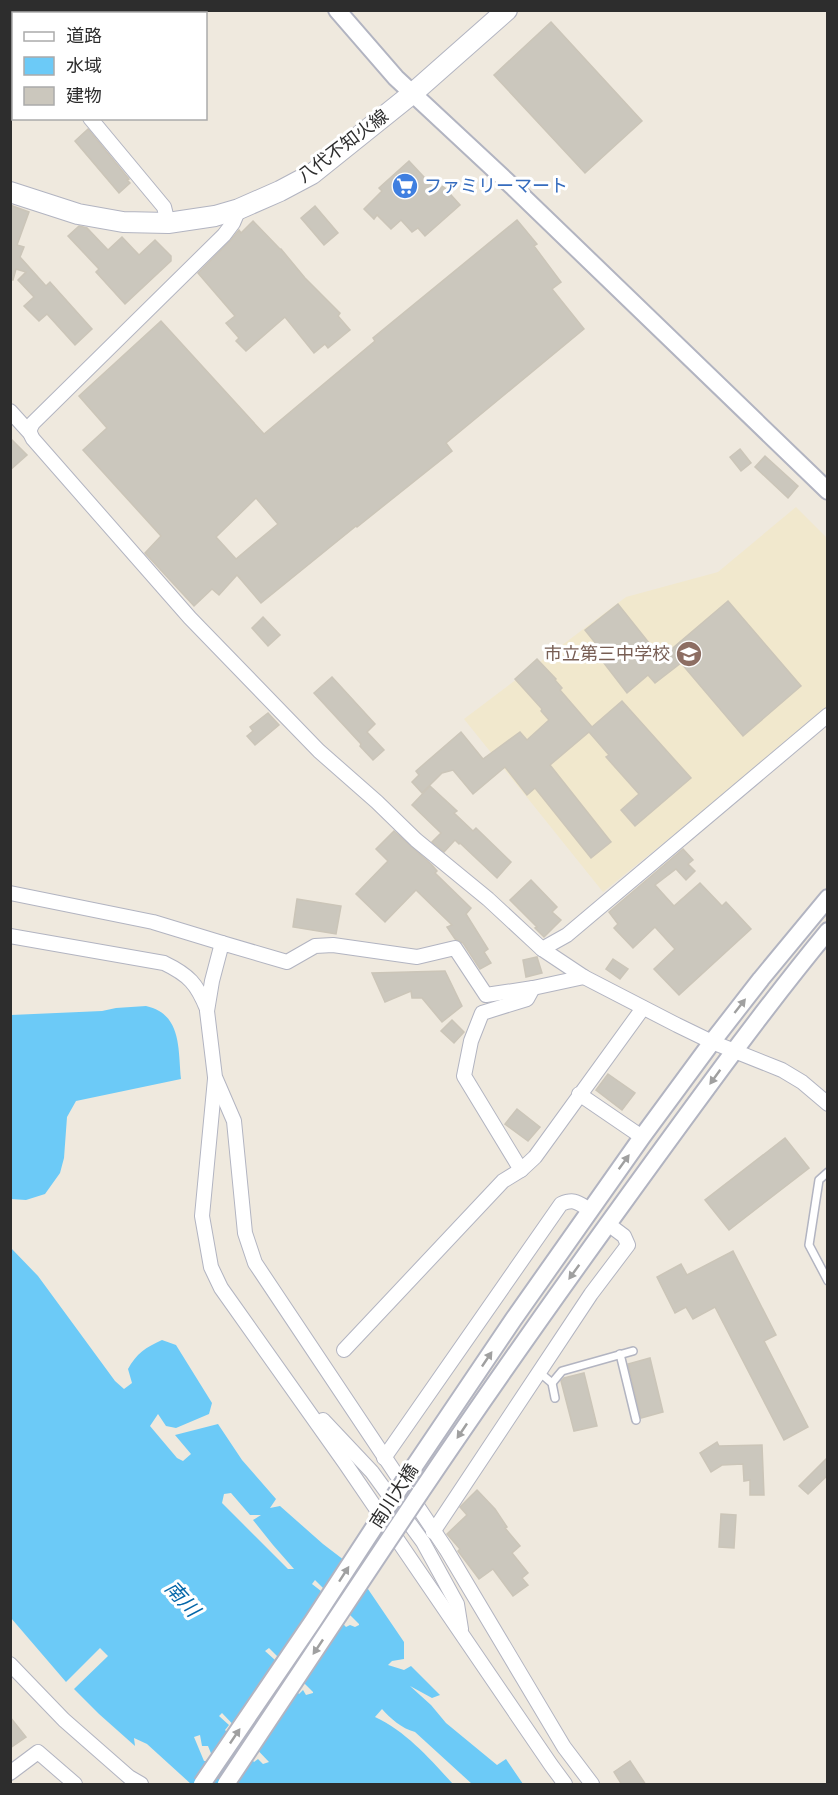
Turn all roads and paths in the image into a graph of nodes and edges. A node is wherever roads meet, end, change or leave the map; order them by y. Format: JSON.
{"nodes":[{"id":1,"x":337,"y":10,"type":"edge"},
{"id":2,"x":507,"y":10,"type":"edge"},
{"id":3,"x":413,"y":93,"type":"junction"},
{"id":4,"x":92,"y":120,"type":"edge"},
{"id":5,"x":10,"y":192,"type":"edge"},
{"id":6,"x":239,"y":209,"type":"junction"},
{"id":7,"x":168,"y":223,"type":"junction"},
{"id":8,"x":10,"y":411,"type":"edge"},
{"id":9,"x":30,"y":433,"type":"junction"},
{"id":10,"x":825,"y":483,"type":"edge"},
{"id":11,"x":828,"y":716,"type":"edge"},
{"id":12,"x":10,"y":893,"type":"edge"},
{"id":13,"x":828,"y":898,"type":"edge"},
{"id":14,"x":828,"y":931,"type":"edge"},
{"id":15,"x":10,"y":936,"type":"edge"},
{"id":16,"x":222,"y":943,"type":"junction"},
{"id":17,"x":542,"y":949,"type":"junction"},
{"id":18,"x":584,"y":977,"type":"junction"},
{"id":19,"x":533,"y":988,"type":"junction"},
{"id":20,"x":643,"y":1008,"type":"junction"},
{"id":21,"x":207,"y":1011,"type":"junction"},
{"id":22,"x":712,"y":1042,"type":"junction"},
{"id":23,"x":734,"y":1051,"type":"junction"},
{"id":24,"x":215,"y":1077,"type":"junction"},
{"id":25,"x":579,"y":1094,"type":"junction"},
{"id":26,"x":828,"y":1104,"type":"edge"},
{"id":27,"x":642,"y":1137,"type":"junction"},
{"id":28,"x":521,"y":1170,"type":"junction"},
{"id":29,"x":828,"y":1172,"type":"edge"},
{"id":30,"x":590,"y":1210,"type":"junction"},
{"id":31,"x":608,"y":1224,"type":"junction"},
{"id":32,"x":828,"y":1281,"type":"edge"},
{"id":33,"x":344,"y":1350,"type":"dead end"},
{"id":34,"x":633,"y":1351,"type":"dead end"},
{"id":35,"x":620,"y":1354,"type":"junction"},
{"id":36,"x":539,"y":1372,"type":"junction"},
{"id":37,"x":552,"y":1383,"type":"junction"},
{"id":38,"x":555,"y":1398,"type":"dead end"},
{"id":39,"x":306,"y":1409,"type":"junction"},
{"id":40,"x":636,"y":1420,"type":"dead end"},
{"id":41,"x":384,"y":1458,"type":"junction"},
{"id":42,"x":433,"y":1532,"type":"junction"},
{"id":43,"x":461,"y":1631,"type":"junction"},
{"id":44,"x":10,"y":1665,"type":"edge"},
{"id":45,"x":98,"y":1750,"type":"junction"},
{"id":46,"x":10,"y":1773,"type":"edge"},
{"id":47,"x":75,"y":1785,"type":"edge"},
{"id":48,"x":123,"y":1785,"type":"edge"},
{"id":49,"x":141,"y":1785,"type":"edge"},
{"id":50,"x":202,"y":1785,"type":"edge"},
{"id":51,"x":226,"y":1785,"type":"edge"},
{"id":52,"x":566,"y":1785,"type":"edge"},
{"id":53,"x":592,"y":1785,"type":"edge"}],
"edges":[{"from":1,"to":3,"type":"street"},
{"from":2,"to":3,"type":"main road","name":"八代不知火線"},
{"from":3,"to":6,"type":"main road","name":"八代不知火線"},
{"from":3,"to":10,"type":"street"},
{"from":4,"to":7,"type":"street"},
{"from":5,"to":7,"type":"main road","name":"八代不知火線"},
{"from":6,"to":7,"type":"main road","name":"八代不知火線"},
{"from":6,"to":9,"type":"street"},
{"from":8,"to":9,"type":"street"},
{"from":9,"to":17,"type":"street"},
{"from":11,"to":17,"type":"street"},
{"from":12,"to":16,"type":"street"},
{"from":22,"to":13,"type":"street","name":"南川大橋","one_way":true},
{"from":14,"to":23,"type":"street","name":"南川大橋"},
{"from":15,"to":21,"type":"street"},
{"from":16,"to":19,"type":"street"},
{"from":16,"to":21,"type":"street"},
{"from":17,"to":18,"type":"street"},
{"from":18,"to":19,"type":"street"},
{"from":18,"to":20,"type":"street"},
{"from":19,"to":28,"type":"street"},
{"from":20,"to":22,"type":"street"},
{"from":20,"to":25,"type":"street"},
{"from":21,"to":24,"type":"street"},
{"from":22,"to":23,"type":"street"},
{"from":22,"to":27,"type":"street","name":"南川大橋"},
{"from":23,"to":26,"type":"street"},
{"from":23,"to":31,"type":"street","name":"南川大橋","one_way":true},
{"from":24,"to":39,"type":"street"},
{"from":24,"to":41,"type":"street"},
{"from":25,"to":27,"type":"street"},
{"from":25,"to":28,"type":"street"},
{"from":30,"to":27,"type":"street","name":"南川大橋","one_way":true},
{"from":28,"to":33,"type":"street"},
{"from":29,"to":32,"type":"lane"},
{"from":30,"to":41,"type":"street"},
{"from":50,"to":30,"type":"street","name":"南川大橋","one_way":true,"bridge":true},
{"from":31,"to":36,"type":"street"},
{"from":31,"to":51,"type":"street","name":"南川大橋","one_way":true,"bridge":true},
{"from":34,"to":35,"type":"lane"},
{"from":35,"to":37,"type":"lane"},
{"from":35,"to":40,"type":"lane"},
{"from":36,"to":37,"type":"lane"},
{"from":36,"to":42,"type":"street"},
{"from":37,"to":38,"type":"lane"},
{"from":39,"to":43,"type":"street"},
{"from":39,"to":43,"type":"street"},
{"from":41,"to":42,"type":"street"},
{"from":42,"to":53,"type":"street"},
{"from":43,"to":52,"type":"street"},
{"from":44,"to":45,"type":"street"},
{"from":45,"to":48,"type":"street"},
{"from":45,"to":49,"type":"street"},
{"from":46,"to":47,"type":"street"}]}
